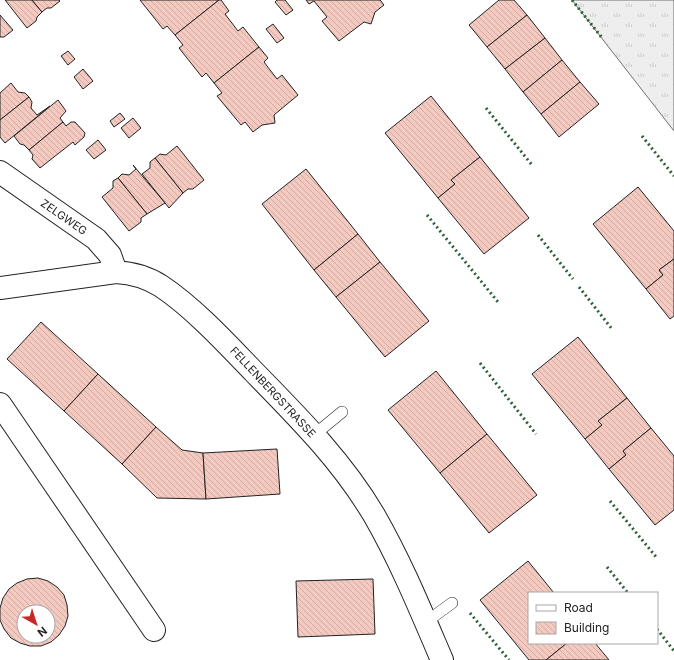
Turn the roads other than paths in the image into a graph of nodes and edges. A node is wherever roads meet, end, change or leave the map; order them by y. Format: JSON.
{"nodes":[{"id":1,"x":0,"y":172,"type":"edge"},
{"id":2,"x":116,"y":272,"type":"junction"},
{"id":3,"x":0,"y":288,"type":"edge"},
{"id":4,"x":0,"y":404,"type":"edge"},
{"id":5,"x":342,"y":412,"type":"dead end"},
{"id":6,"x":314,"y":435,"type":"junction"},
{"id":7,"x":452,"y":603,"type":"dead end"},
{"id":8,"x":426,"y":622,"type":"junction"},
{"id":9,"x":154,"y":630,"type":"dead end"},
{"id":10,"x":442,"y":660,"type":"edge"}],
"edges":[{"from":1,"to":2,"type":"street","name":"ZELGWEG"},
{"from":2,"to":3,"type":"street","name":"FELLENBERGSTRASSE"},
{"from":2,"to":6,"type":"street","name":"FELLENBERGSTRASSE"},
{"from":4,"to":9,"type":"street"},
{"from":5,"to":6,"type":"lane"},
{"from":6,"to":8,"type":"street","name":"FELLENBERGSTRASSE"},
{"from":7,"to":8,"type":"lane"},
{"from":8,"to":10,"type":"street","name":"FELLENBERGSTRASSE"}]}
